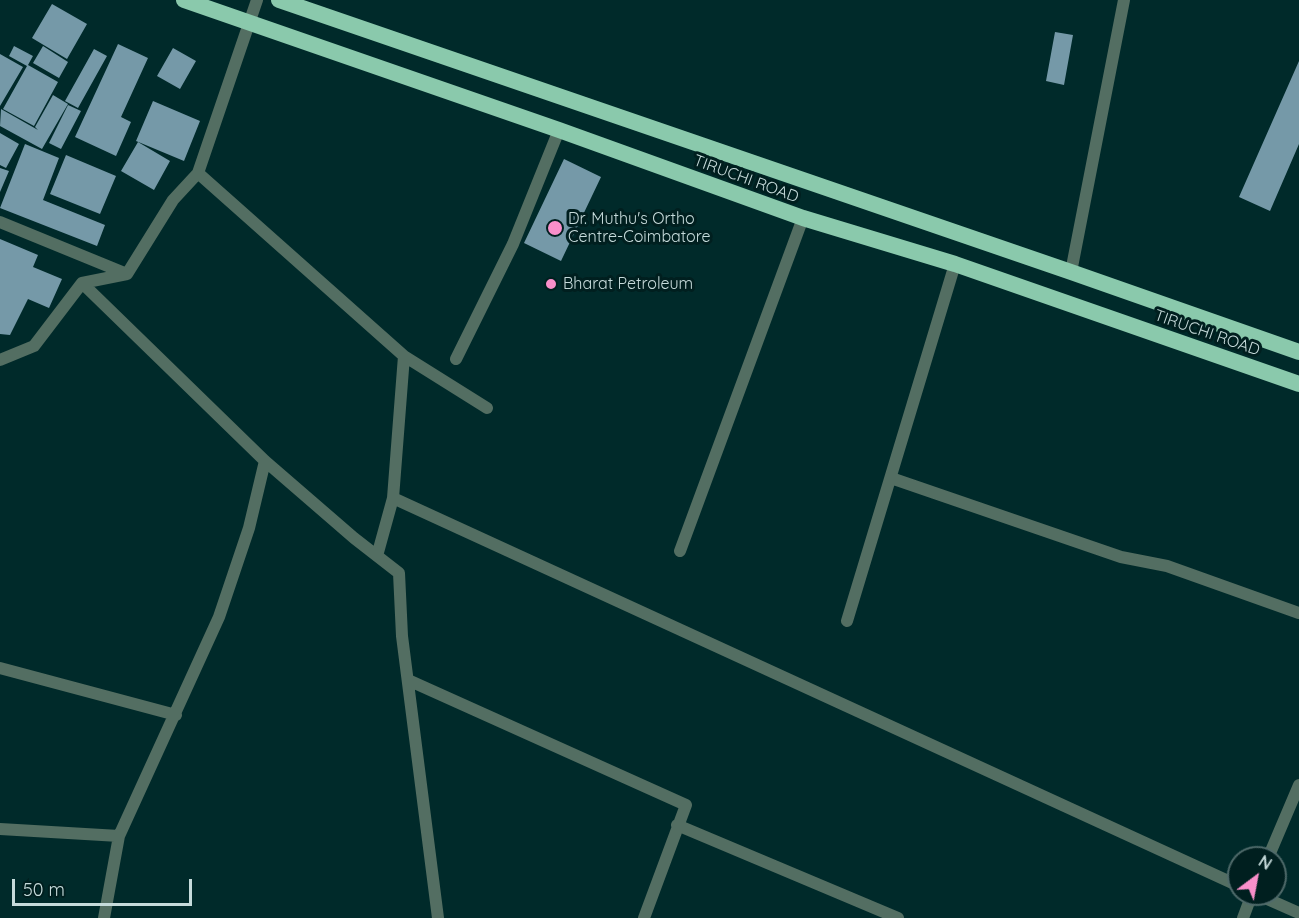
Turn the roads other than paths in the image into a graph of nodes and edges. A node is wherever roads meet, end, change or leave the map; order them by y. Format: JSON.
{"nodes":[{"id":1,"x":184,"y":0,"type":"edge"},
{"id":2,"x":257,"y":0,"type":"edge"},
{"id":3,"x":279,"y":0,"type":"edge"},
{"id":4,"x":1124,"y":0,"type":"edge"},
{"id":5,"x":249,"y":23,"type":"junction"},
{"id":6,"x":560,"y":130,"type":"junction"},
{"id":7,"x":198,"y":173,"type":"junction"},
{"id":8,"x":802,"y":218,"type":"junction"},
{"id":9,"x":0,"y":222,"type":"edge"},
{"id":10,"x":955,"y":264,"type":"junction"},
{"id":11,"x":1071,"y":272,"type":"junction"},
{"id":12,"x":127,"y":274,"type":"junction"},
{"id":13,"x":82,"y":284,"type":"junction"},
{"id":14,"x":1299,"y":352,"type":"edge"},
{"id":15,"x":404,"y":356,"type":"junction"},
{"id":16,"x":456,"y":359,"type":"dead end"},
{"id":17,"x":0,"y":360,"type":"edge"},
{"id":18,"x":1299,"y":384,"type":"edge"},
{"id":19,"x":487,"y":408,"type":"dead end"},
{"id":20,"x":265,"y":461,"type":"junction"},
{"id":21,"x":891,"y":478,"type":"junction"},
{"id":22,"x":393,"y":498,"type":"junction"},
{"id":23,"x":680,"y":551,"type":"dead end"},
{"id":24,"x":377,"y":556,"type":"junction"},
{"id":25,"x":1299,"y":614,"type":"edge"},
{"id":26,"x":847,"y":621,"type":"dead end"},
{"id":27,"x":0,"y":668,"type":"edge"},
{"id":28,"x":408,"y":680,"type":"junction"},
{"id":29,"x":176,"y":715,"type":"junction"},
{"id":30,"x":1299,"y":785,"type":"edge"},
{"id":31,"x":677,"y":825,"type":"junction"},
{"id":32,"x":0,"y":829,"type":"edge"},
{"id":33,"x":119,"y":836,"type":"junction"},
{"id":34,"x":1273,"y":846,"type":"edge"},
{"id":35,"x":1227,"y":880,"type":"edge"},
{"id":36,"x":1282,"y":906,"type":"edge"},
{"id":37,"x":1299,"y":913,"type":"edge"},
{"id":38,"x":104,"y":918,"type":"edge"},
{"id":39,"x":438,"y":918,"type":"edge"},
{"id":40,"x":644,"y":918,"type":"edge"},
{"id":41,"x":898,"y":918,"type":"edge"}],
"edges":[{"from":1,"to":5,"type":"highway","name":"TIRUCHI ROAD"},
{"from":2,"to":5,"type":"street"},
{"from":3,"to":11,"type":"highway","name":"TIRUCHI ROAD"},
{"from":4,"to":11,"type":"street"},
{"from":5,"to":6,"type":"highway","name":"TIRUCHI ROAD"},
{"from":5,"to":7,"type":"street"},
{"from":6,"to":8,"type":"highway","name":"TIRUCHI ROAD"},
{"from":6,"to":16,"type":"street"},
{"from":7,"to":12,"type":"street"},
{"from":7,"to":15,"type":"street"},
{"from":8,"to":10,"type":"highway","name":"TIRUCHI ROAD"},
{"from":8,"to":23,"type":"street"},
{"from":9,"to":12,"type":"street"},
{"from":10,"to":18,"type":"highway","name":"TIRUCHI ROAD"},
{"from":10,"to":21,"type":"street"},
{"from":11,"to":14,"type":"highway","name":"TIRUCHI ROAD"},
{"from":12,"to":13,"type":"street"},
{"from":13,"to":17,"type":"street"},
{"from":13,"to":20,"type":"street"},
{"from":15,"to":19,"type":"street"},
{"from":15,"to":22,"type":"street"},
{"from":20,"to":24,"type":"street"},
{"from":20,"to":29,"type":"street"},
{"from":21,"to":25,"type":"street"},
{"from":21,"to":26,"type":"street"},
{"from":22,"to":24,"type":"street"},
{"from":22,"to":35,"type":"street"},
{"from":24,"to":28,"type":"street"},
{"from":27,"to":29,"type":"street"},
{"from":28,"to":31,"type":"street"},
{"from":28,"to":39,"type":"street"},
{"from":29,"to":33,"type":"street"},
{"from":30,"to":34,"type":"street"},
{"from":31,"to":40,"type":"street"},
{"from":31,"to":41,"type":"street"},
{"from":32,"to":33,"type":"street"},
{"from":33,"to":38,"type":"street"},
{"from":36,"to":37,"type":"street"}]}
